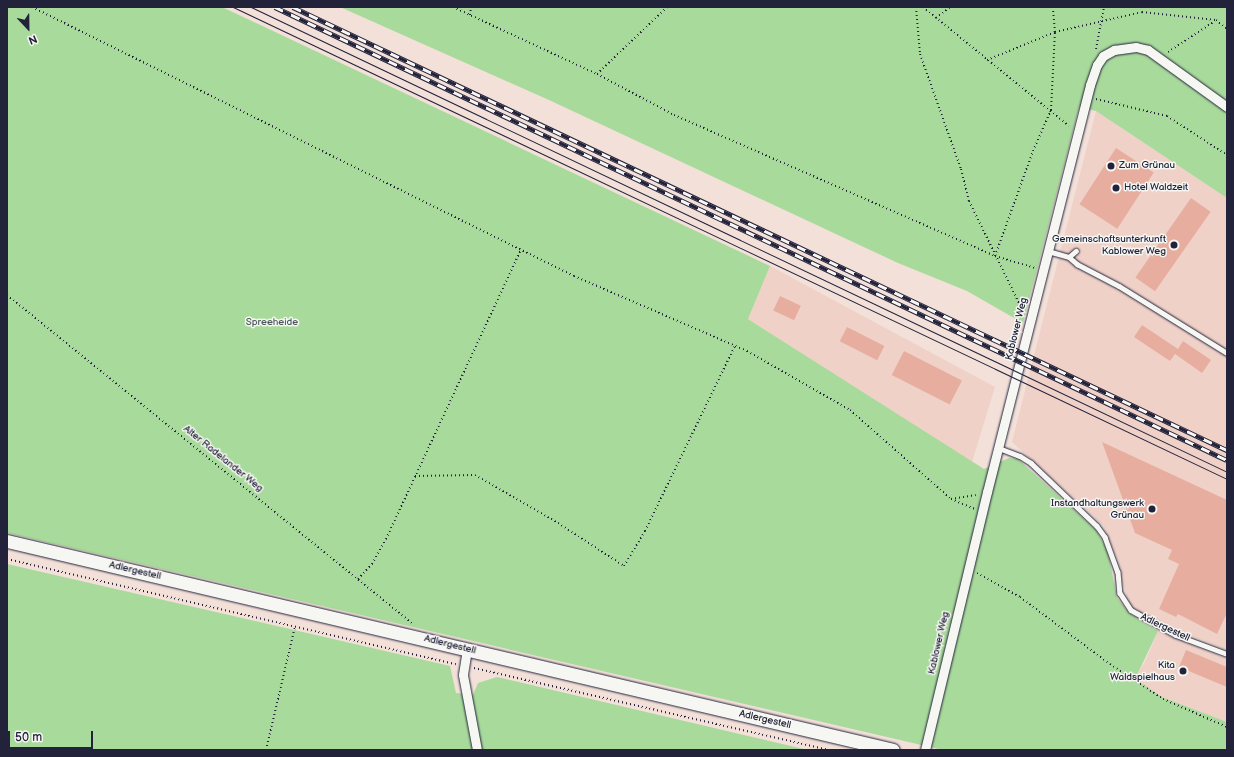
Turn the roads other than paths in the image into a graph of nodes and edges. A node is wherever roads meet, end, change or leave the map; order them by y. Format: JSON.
{"nodes":[{"id":1,"x":1227,"y":107,"type":"edge"},
{"id":2,"x":1048,"y":251,"type":"junction"},
{"id":3,"x":1076,"y":251,"type":"dead end"},
{"id":4,"x":1069,"y":257,"type":"junction"},
{"id":5,"x":1227,"y":353,"type":"edge"},
{"id":6,"x":999,"y":448,"type":"junction"},
{"id":7,"x":7,"y":541,"type":"edge"},
{"id":8,"x":467,"y":649,"type":"junction"},
{"id":9,"x":1227,"y":654,"type":"edge"},
{"id":10,"x":477,"y":750,"type":"edge"},
{"id":11,"x":893,"y":750,"type":"edge"},
{"id":12,"x":925,"y":750,"type":"edge"}],
"edges":[{"from":1,"to":2,"type":"street","name":"Kablower Weg"},
{"from":2,"to":4,"type":"lane"},
{"from":2,"to":6,"type":"street","name":"Kablower Weg"},
{"from":3,"to":4,"type":"lane"},
{"from":4,"to":5,"type":"lane"},
{"from":6,"to":9,"type":"lane","name":"Adlergestell"},
{"from":6,"to":12,"type":"street","name":"Kablower Weg"},
{"from":7,"to":8,"type":"main road","name":"Adlergestell"},
{"from":8,"to":10,"type":"street"},
{"from":8,"to":11,"type":"main road","name":"Adlergestell"}]}
